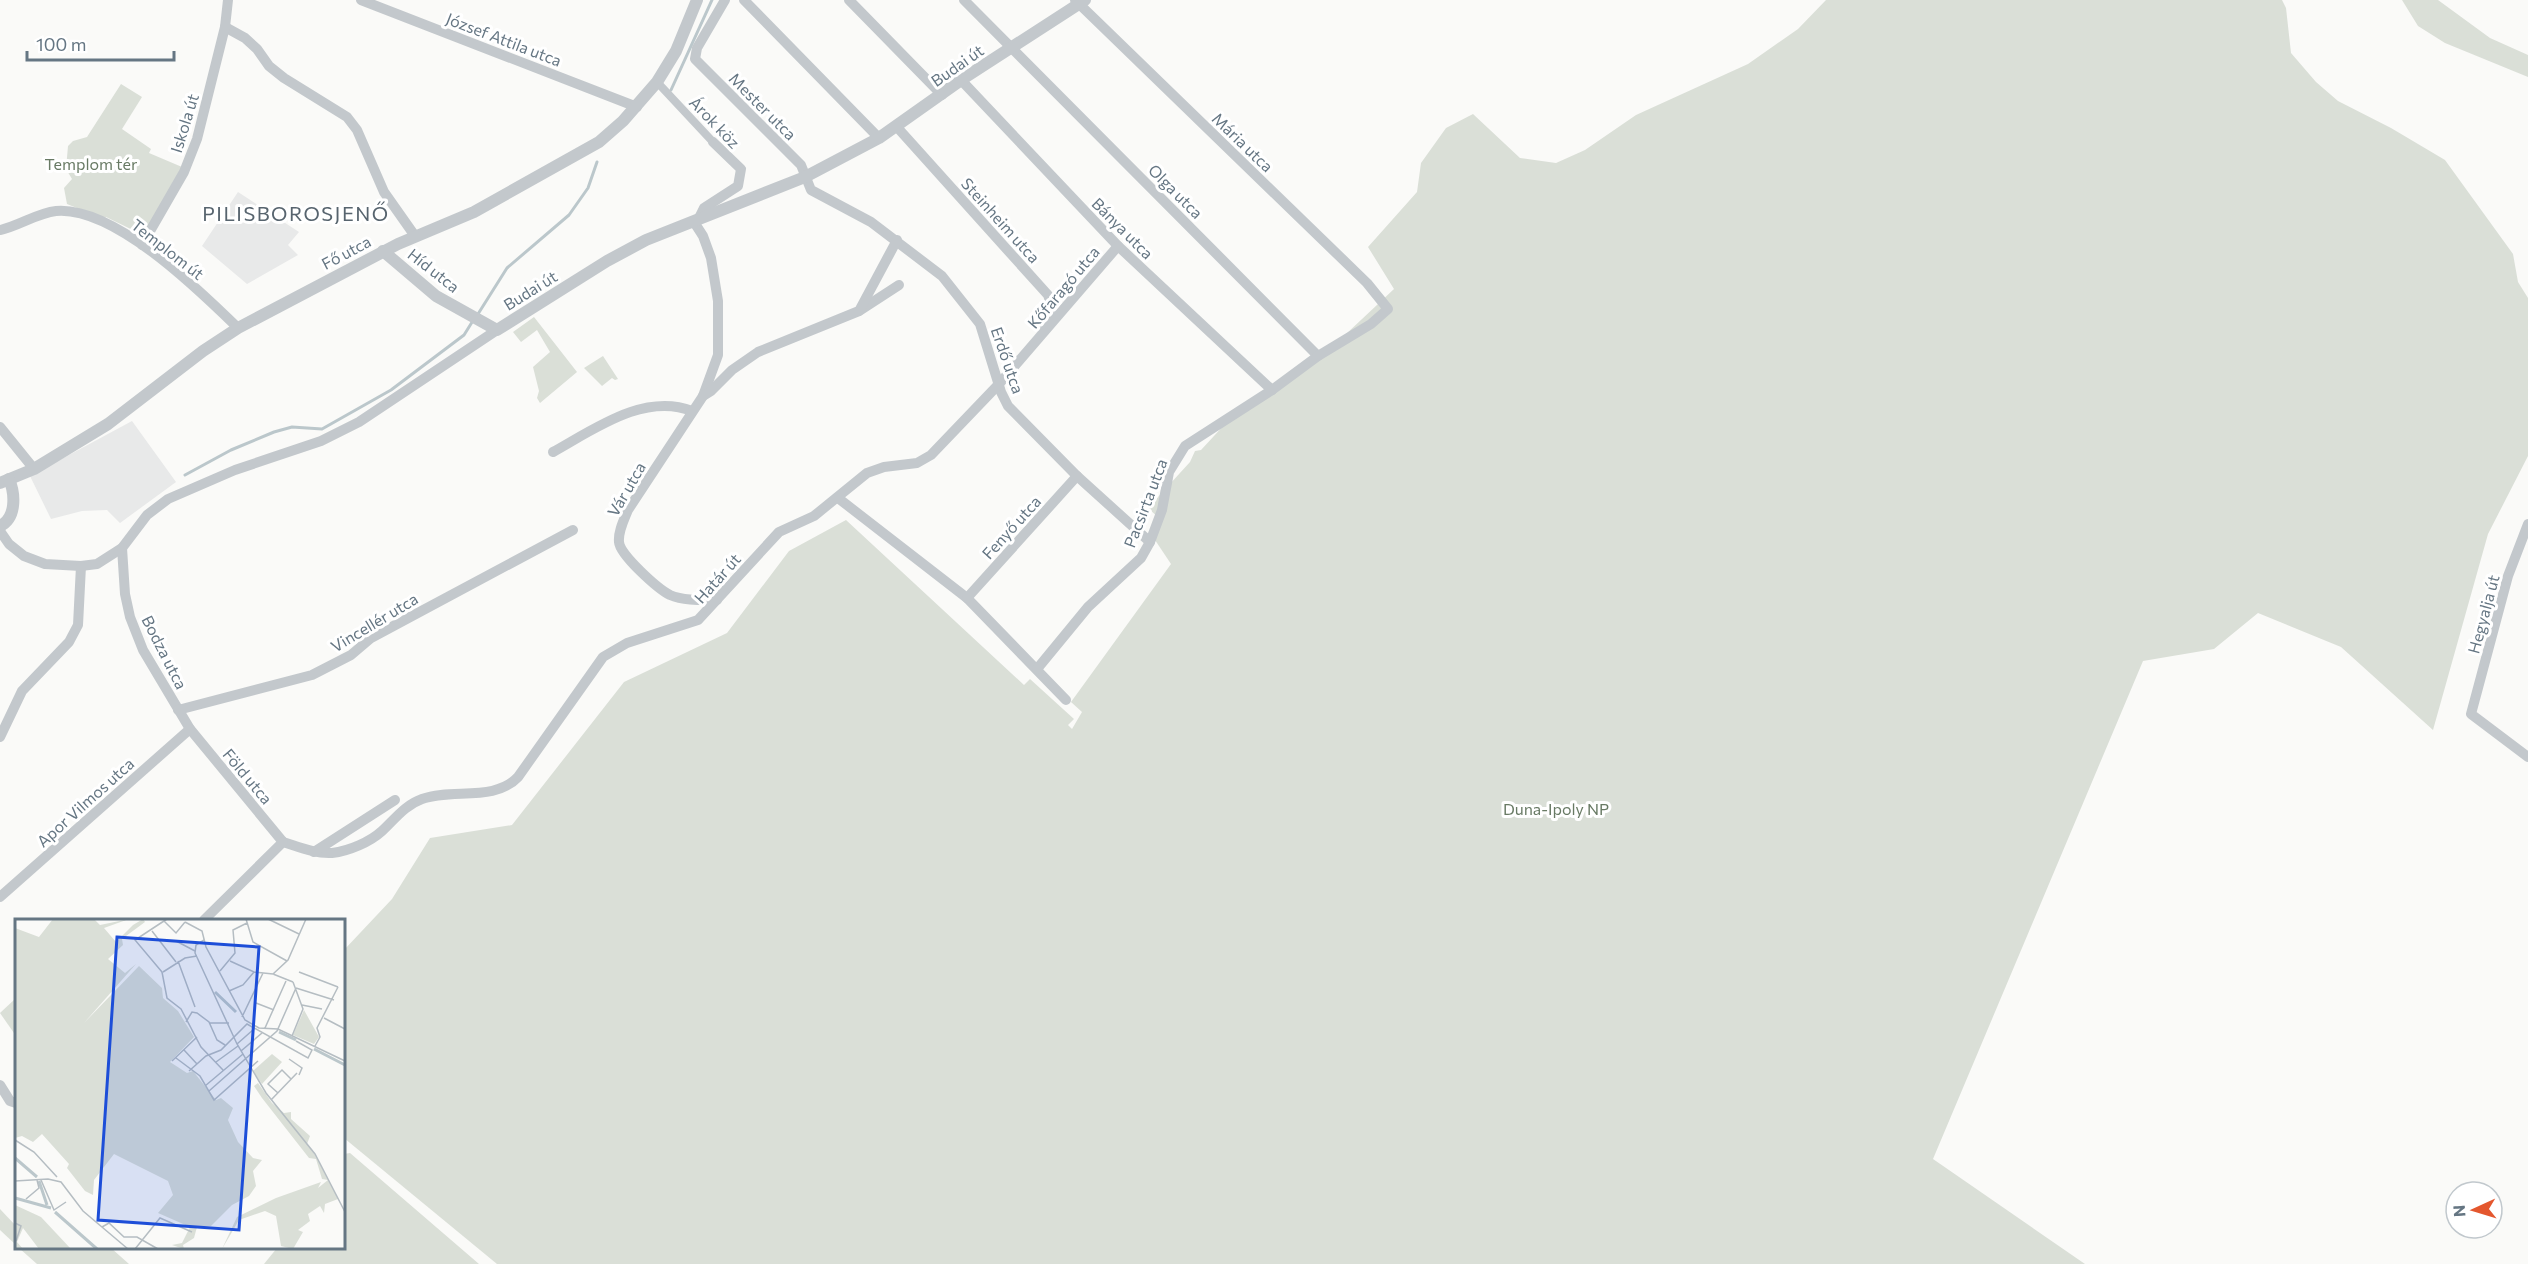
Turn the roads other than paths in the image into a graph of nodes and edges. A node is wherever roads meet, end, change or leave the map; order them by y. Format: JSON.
{"nodes":[{"id":1,"x":228,"y":0,"type":"edge"},
{"id":2,"x":361,"y":0,"type":"edge"},
{"id":3,"x":697,"y":0,"type":"edge"},
{"id":4,"x":725,"y":0,"type":"edge"},
{"id":5,"x":744,"y":0,"type":"edge"},
{"id":6,"x":849,"y":0,"type":"edge"},
{"id":7,"x":964,"y":0,"type":"edge"},
{"id":8,"x":1080,"y":1,"type":"edge"},
{"id":9,"x":225,"y":27,"type":"junction"},
{"id":10,"x":1012,"y":47,"type":"junction"},
{"id":11,"x":961,"y":80,"type":"junction"},
{"id":12,"x":657,"y":82,"type":"junction"},
{"id":13,"x":942,"y":95,"type":"junction"},
{"id":14,"x":637,"y":107,"type":"junction"},
{"id":15,"x":896,"y":126,"type":"junction"},
{"id":16,"x":879,"y":138,"type":"junction"},
{"id":17,"x":712,"y":142,"type":"joint"},
{"id":18,"x":805,"y":177,"type":"junction"},
{"id":19,"x":696,"y":221,"type":"junction"},
{"id":20,"x":0,"y":230,"type":"edge"},
{"id":21,"x":415,"y":236,"type":"junction"},
{"id":22,"x":897,"y":240,"type":"junction"},
{"id":23,"x":142,"y":245,"type":"junction"},
{"id":24,"x":1118,"y":246,"type":"junction"},
{"id":25,"x":383,"y":251,"type":"junction"},
{"id":26,"x":899,"y":285,"type":"dead end"},
{"id":27,"x":1388,"y":309,"type":"joint"},
{"id":28,"x":859,"y":311,"type":"junction"},
{"id":29,"x":238,"y":328,"type":"junction"},
{"id":30,"x":497,"y":330,"type":"junction"},
{"id":31,"x":1035,"y":343,"type":"junction"},
{"id":32,"x":1318,"y":356,"type":"junction"},
{"id":33,"x":999,"y":384,"type":"junction"},
{"id":34,"x":1272,"y":390,"type":"junction"},
{"id":35,"x":703,"y":396,"type":"junction"},
{"id":36,"x":692,"y":411,"type":"junction"},
{"id":37,"x":0,"y":427,"type":"edge"},
{"id":38,"x":553,"y":452,"type":"dead end"},
{"id":39,"x":34,"y":469,"type":"junction"},
{"id":40,"x":1077,"y":476,"type":"junction"},
{"id":41,"x":4,"y":481,"type":"edge"},
{"id":42,"x":838,"y":498,"type":"junction"},
{"id":43,"x":0,"y":526,"type":"edge"},
{"id":44,"x":2527,"y":527,"type":"edge"},
{"id":45,"x":573,"y":530,"type":"dead end"},
{"id":46,"x":0,"y":531,"type":"edge"},
{"id":47,"x":1150,"y":542,"type":"junction"},
{"id":48,"x":122,"y":548,"type":"junction"},
{"id":49,"x":81,"y":566,"type":"junction"},
{"id":50,"x":967,"y":598,"type":"junction"},
{"id":51,"x":717,"y":600,"type":"junction"},
{"id":52,"x":1037,"y":669,"type":"junction"},
{"id":53,"x":1066,"y":700,"type":"dead end"},
{"id":54,"x":178,"y":710,"type":"junction"},
{"id":55,"x":190,"y":729,"type":"junction"},
{"id":56,"x":0,"y":737,"type":"edge"},
{"id":57,"x":2528,"y":757,"type":"edge"},
{"id":58,"x":395,"y":800,"type":"dead end"},
{"id":59,"x":283,"y":842,"type":"junction"},
{"id":60,"x":313,"y":852,"type":"junction"},
{"id":61,"x":0,"y":897,"type":"edge"},
{"id":62,"x":206,"y":919,"type":"edge"},
{"id":63,"x":0,"y":1085,"type":"edge"},
{"id":64,"x":13,"y":1102,"type":"edge"}],
"edges":[{"from":1,"to":9,"type":"street","name":"Iskola út"},
{"from":2,"to":14,"type":"street","name":"József Attila utca"},
{"from":3,"to":12,"type":"street","name":"Fő utca"},
{"from":4,"to":18,"type":"street","name":"Mester utca"},
{"from":5,"to":16,"type":"street"},
{"from":6,"to":13,"type":"street"},
{"from":7,"to":10,"type":"street","name":"Olga utca"},
{"from":8,"to":10,"type":"street","name":"Budai út"},
{"from":8,"to":27,"type":"street","name":"Mária utca"},
{"from":9,"to":21,"type":"street"},
{"from":9,"to":23,"type":"street","name":"Iskola út"},
{"from":10,"to":11,"type":"street","name":"Budai út"},
{"from":10,"to":32,"type":"street","name":"Olga utca"},
{"from":11,"to":13,"type":"street","name":"Budai út"},
{"from":11,"to":24,"type":"street","name":"Bánya utca"},
{"from":12,"to":14,"type":"street","name":"Fő utca"},
{"from":12,"to":17,"type":"street","name":"Árok köz"},
{"from":13,"to":15,"type":"street","name":"Budai út"},
{"from":14,"to":21,"type":"street","name":"Fő utca"},
{"from":15,"to":16,"type":"street","name":"Budai út"},
{"from":15,"to":31,"type":"street","name":"Steinheim utca"},
{"from":16,"to":18,"type":"street","name":"Budai út"},
{"from":17,"to":19,"type":"street","name":"Árok köz"},
{"from":18,"to":19,"type":"street","name":"Budai út"},
{"from":18,"to":22,"type":"street","name":"Erdő utca"},
{"from":19,"to":30,"type":"street","name":"Budai út"},
{"from":19,"to":35,"type":"street"},
{"from":20,"to":23,"type":"street","name":"Templom út"},
{"from":21,"to":25,"type":"street","name":"Fő utca"},
{"from":22,"to":28,"type":"street"},
{"from":22,"to":33,"type":"street","name":"Erdő utca"},
{"from":23,"to":29,"type":"street","name":"Templom út"},
{"from":24,"to":31,"type":"street","name":"Kőfaragó utca"},
{"from":24,"to":34,"type":"street","name":"Bánya utca"},
{"from":25,"to":29,"type":"street","name":"Fő utca"},
{"from":25,"to":30,"type":"street","name":"Híd utca"},
{"from":26,"to":28,"type":"street","name":"Vár utca"},
{"from":27,"to":32,"type":"street","name":"Pacsirta utca"},
{"from":28,"to":35,"type":"street","name":"Vár utca"},
{"from":29,"to":39,"type":"street","name":"Fő utca"},
{"from":30,"to":48,"type":"street","name":"Budai út"},
{"from":31,"to":33,"type":"street","name":"Kőfaragó utca"},
{"from":32,"to":34,"type":"street","name":"Pacsirta utca"},
{"from":33,"to":40,"type":"street","name":"Erdő utca"},
{"from":33,"to":42,"type":"street","name":"Kőfaragó utca"},
{"from":34,"to":47,"type":"street","name":"Pacsirta utca"},
{"from":35,"to":36,"type":"street","name":"Vár utca"},
{"from":36,"to":38,"type":"street"},
{"from":36,"to":51,"type":"street","name":"Vár utca"},
{"from":37,"to":39,"type":"street"},
{"from":39,"to":41,"type":"street","name":"Fő utca"},
{"from":40,"to":47,"type":"street","name":"Erdő utca"},
{"from":40,"to":50,"type":"street","name":"Fenyő utca"},
{"from":41,"to":43,"type":"street"},
{"from":42,"to":50,"type":"street"},
{"from":42,"to":51,"type":"street","name":"Határ út"},
{"from":44,"to":57,"type":"street","name":"Hegyalja út"},
{"from":45,"to":54,"type":"street","name":"Vincellér utca"},
{"from":46,"to":49,"type":"street","name":"Budai út"},
{"from":47,"to":52,"type":"street","name":"Pacsirta utca"},
{"from":48,"to":49,"type":"street","name":"Budai út"},
{"from":48,"to":54,"type":"street","name":"Bodza utca"},
{"from":49,"to":56,"type":"street"},
{"from":50,"to":52,"type":"street"},
{"from":51,"to":60,"type":"street","name":"Határ út"},
{"from":52,"to":53,"type":"street"},
{"from":54,"to":55,"type":"street","name":"Bodza utca"},
{"from":55,"to":59,"type":"street","name":"Föld utca"},
{"from":55,"to":61,"type":"street","name":"Apor Vilmos utca"},
{"from":58,"to":60,"type":"street"},
{"from":59,"to":60,"type":"street"},
{"from":59,"to":62,"type":"street"},
{"from":63,"to":64,"type":"street"}]}
